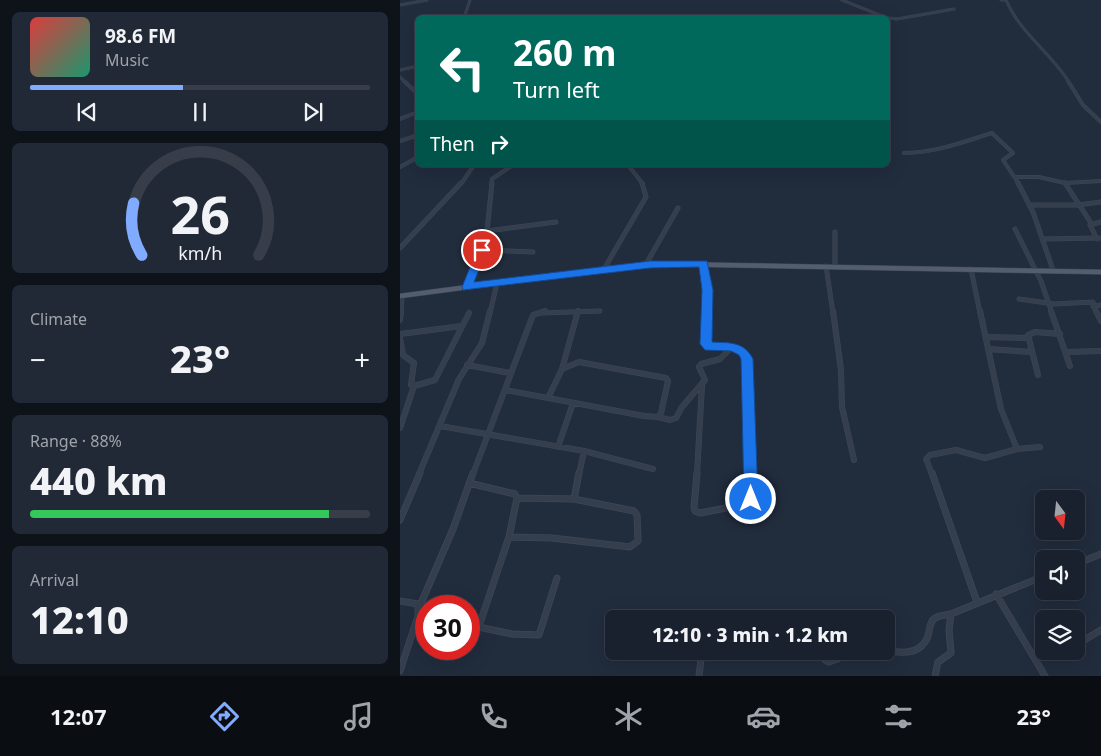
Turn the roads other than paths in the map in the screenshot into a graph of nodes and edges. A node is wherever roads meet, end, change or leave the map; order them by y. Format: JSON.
{"nodes":[{"id":1,"x":427,"y":0,"type":"edge"},
{"id":2,"x":470,"y":0,"type":"edge"},
{"id":3,"x":842,"y":0,"type":"edge"},
{"id":4,"x":1001,"y":0,"type":"edge"},
{"id":5,"x":400,"y":5,"type":"edge"},
{"id":6,"x":954,"y":9,"type":"dead end"},
{"id":7,"x":465,"y":15,"type":"edge"},
{"id":8,"x":880,"y":15,"type":"edge"},
{"id":9,"x":890,"y":18,"type":"edge"},
{"id":10,"x":415,"y":67,"type":"edge"},
{"id":11,"x":400,"y":70,"type":"edge"},
{"id":12,"x":400,"y":77,"type":"edge"},
{"id":13,"x":402,"y":81,"type":"edge"},
{"id":14,"x":415,"y":92,"type":"edge"},
{"id":15,"x":415,"y":113,"type":"edge"},
{"id":16,"x":400,"y":114,"type":"edge"},
{"id":17,"x":402,"y":118,"type":"edge"},
{"id":18,"x":1101,"y":122,"type":"edge"},
{"id":19,"x":415,"y":136,"type":"edge"},
{"id":20,"x":400,"y":142,"type":"edge"},
{"id":21,"x":904,"y":153,"type":"dead end"},
{"id":22,"x":415,"y":158,"type":"edge"},
{"id":23,"x":400,"y":166,"type":"edge"},
{"id":24,"x":473,"y":167,"type":"edge"},
{"id":25,"x":511,"y":167,"type":"edge"},
{"id":26,"x":630,"y":167,"type":"edge"},
{"id":27,"x":1017,"y":177,"type":"junction"},
{"id":28,"x":1101,"y":181,"type":"edge"},
{"id":29,"x":1064,"y":183,"type":"junction"},
{"id":30,"x":1101,"y":202,"type":"edge"},
{"id":31,"x":1029,"y":205,"type":"junction"},
{"id":32,"x":1078,"y":205,"type":"junction"},
{"id":33,"x":678,"y":208,"type":"dead end"},
{"id":34,"x":556,"y":222,"type":"dead end"},
{"id":35,"x":1101,"y":222,"type":"edge"},
{"id":36,"x":1091,"y":223,"type":"junction"},
{"id":37,"x":1015,"y":229,"type":"dead end"},
{"id":38,"x":487,"y":231,"type":"junction"},
{"id":39,"x":835,"y":232,"type":"dead end"},
{"id":40,"x":1099,"y":238,"type":"edge"},
{"id":41,"x":1043,"y":239,"type":"junction"},
{"id":42,"x":400,"y":248,"type":"edge"},
{"id":43,"x":482,"y":250,"type":"junction"},
{"id":44,"x":533,"y":252,"type":"dead end"},
{"id":45,"x":704,"y":264,"type":"junction"},
{"id":46,"x":645,"y":266,"type":"junction"},
{"id":47,"x":826,"y":266,"type":"junction"},
{"id":48,"x":835,"y":266,"type":"junction"},
{"id":49,"x":604,"y":269,"type":"junction"},
{"id":50,"x":971,"y":269,"type":"junction"},
{"id":51,"x":1035,"y":270,"type":"junction"},
{"id":52,"x":1053,"y":270,"type":"junction"},
{"id":53,"x":1101,"y":272,"type":"edge"},
{"id":54,"x":496,"y":284,"type":"junction"},
{"id":55,"x":467,"y":287,"type":"junction"},
{"id":56,"x":401,"y":296,"type":"edge"},
{"id":57,"x":1019,"y":299,"type":"dead end"},
{"id":58,"x":1050,"y":304,"type":"junction"},
{"id":59,"x":1101,"y":305,"type":"edge"},
{"id":60,"x":1093,"y":306,"type":"junction"},
{"id":61,"x":578,"y":311,"type":"junction"},
{"id":62,"x":600,"y":312,"type":"dead end"},
{"id":63,"x":469,"y":313,"type":"dead end"},
{"id":64,"x":400,"y":320,"type":"edge"},
{"id":65,"x":1101,"y":320,"type":"edge"},
{"id":66,"x":462,"y":326,"type":"junction"},
{"id":67,"x":1060,"y":334,"type":"junction"},
{"id":68,"x":400,"y":336,"type":"edge"},
{"id":69,"x":986,"y":337,"type":"junction"},
{"id":70,"x":1028,"y":338,"type":"junction"},
{"id":71,"x":732,"y":347,"type":"junction"},
{"id":72,"x":988,"y":349,"type":"junction"},
{"id":73,"x":1101,"y":351,"type":"edge"},
{"id":74,"x":1032,"y":352,"type":"junction"},
{"id":75,"x":1066,"y":352,"type":"junction"},
{"id":76,"x":564,"y":360,"type":"junction"},
{"id":77,"x":579,"y":362,"type":"junction"},
{"id":78,"x":468,"y":365,"type":"junction"},
{"id":79,"x":1070,"y":366,"type":"dead end"},
{"id":80,"x":562,"y":369,"type":"junction"},
{"id":81,"x":510,"y":373,"type":"junction"},
{"id":82,"x":1038,"y":375,"type":"dead end"},
{"id":83,"x":702,"y":385,"type":"junction"},
{"id":84,"x":414,"y":386,"type":"junction"},
{"id":85,"x":505,"y":390,"type":"junction"},
{"id":86,"x":548,"y":398,"type":"junction"},
{"id":87,"x":573,"y":403,"type":"junction"},
{"id":88,"x":658,"y":417,"type":"junction"},
{"id":89,"x":440,"y":426,"type":"junction"},
{"id":90,"x":400,"y":428,"type":"edge"},
{"id":91,"x":487,"y":434,"type":"junction"},
{"id":92,"x":558,"y":446,"type":"junction"},
{"id":93,"x":1040,"y":448,"type":"dead end"},
{"id":94,"x":1017,"y":449,"type":"junction"},
{"id":95,"x":584,"y":451,"type":"junction"},
{"id":96,"x":854,"y":460,"type":"dead end"},
{"id":97,"x":653,"y":469,"type":"dead end"},
{"id":98,"x":469,"y":483,"type":"junction"},
{"id":99,"x":517,"y":498,"type":"junction"},
{"id":100,"x":574,"y":499,"type":"junction"},
{"id":101,"x":400,"y":520,"type":"edge"},
{"id":102,"x":509,"y":537,"type":"junction"},
{"id":103,"x":1101,"y":555,"type":"edge"},
{"id":104,"x":1085,"y":561,"type":"edge"},
{"id":105,"x":557,"y":578,"type":"dead end"},
{"id":106,"x":1035,"y":579,"type":"edge"},
{"id":107,"x":996,"y":594,"type":"junction"},
{"id":108,"x":425,"y":595,"type":"edge"},
{"id":109,"x":400,"y":601,"type":"edge"},
{"id":110,"x":977,"y":602,"type":"junction"},
{"id":111,"x":415,"y":604,"type":"edge"},
{"id":112,"x":951,"y":614,"type":"junction"},
{"id":113,"x":480,"y":623,"type":"edge"},
{"id":114,"x":415,"y":625,"type":"edge"},
{"id":115,"x":480,"y":626,"type":"edge"},
{"id":116,"x":1101,"y":630,"type":"edge"},
{"id":117,"x":1085,"y":640,"type":"edge"},
{"id":118,"x":895,"y":652,"type":"edge"},
{"id":119,"x":1035,"y":657,"type":"edge"},
{"id":120,"x":701,"y":660,"type":"edge"},
{"id":121,"x":1037,"y":660,"type":"edge"},
{"id":122,"x":400,"y":671,"type":"edge"},
{"id":123,"x":699,"y":676,"type":"edge"},
{"id":124,"x":935,"y":676,"type":"edge"},
{"id":125,"x":1045,"y":676,"type":"edge"}],
"edges":[{"from":1,"to":5,"type":"street"},
{"from":2,"to":7,"type":"street"},
{"from":3,"to":8,"type":"street"},
{"from":4,"to":18,"type":"street"},
{"from":6,"to":9,"type":"street"},
{"from":10,"to":11,"type":"street"},
{"from":12,"to":13,"type":"street"},
{"from":13,"to":14,"type":"street"},
{"from":15,"to":17,"type":"street"},
{"from":16,"to":17,"type":"street"},
{"from":19,"to":20,"type":"street"},
{"from":21,"to":27,"type":"street"},
{"from":22,"to":23,"type":"street"},
{"from":24,"to":42,"type":"street"},
{"from":25,"to":38,"type":"street"},
{"from":26,"to":49,"type":"street"},
{"from":27,"to":29,"type":"street"},
{"from":27,"to":31,"type":"street"},
{"from":28,"to":29,"type":"street"},
{"from":29,"to":32,"type":"street"},
{"from":30,"to":32,"type":"street"},
{"from":31,"to":32,"type":"street"},
{"from":31,"to":41,"type":"street"},
{"from":32,"to":36,"type":"street"},
{"from":33,"to":46,"type":"street"},
{"from":34,"to":38,"type":"street"},
{"from":35,"to":36,"type":"street"},
{"from":36,"to":40,"type":"street"},
{"from":37,"to":51,"type":"street"},
{"from":38,"to":43,"type":"street"},
{"from":39,"to":48,"type":"street"},
{"from":40,"to":41,"type":"street"},
{"from":41,"to":52,"type":"street"},
{"from":43,"to":44,"type":"street"},
{"from":43,"to":55,"type":"street"},
{"from":45,"to":46,"type":"main road"},
{"from":45,"to":47,"type":"main road"},
{"from":45,"to":71,"type":"street"},
{"from":46,"to":49,"type":"main road"},
{"from":47,"to":48,"type":"main road"},
{"from":47,"to":96,"type":"street"},
{"from":48,"to":50,"type":"main road"},
{"from":49,"to":54,"type":"main road"},
{"from":50,"to":51,"type":"main road"},
{"from":50,"to":69,"type":"street"},
{"from":51,"to":52,"type":"main road"},
{"from":51,"to":58,"type":"street"},
{"from":52,"to":53,"type":"main road"},
{"from":54,"to":55,"type":"main road"},
{"from":54,"to":78,"type":"street"},
{"from":55,"to":56,"type":"main road"},
{"from":56,"to":64,"type":"street"},
{"from":57,"to":58,"type":"street"},
{"from":58,"to":60,"type":"street"},
{"from":58,"to":67,"type":"street"},
{"from":59,"to":60,"type":"street"},
{"from":60,"to":65,"type":"street"},
{"from":61,"to":62,"type":"street"},
{"from":61,"to":76,"type":"street"},
{"from":61,"to":81,"type":"street"},
{"from":63,"to":66,"type":"street"},
{"from":66,"to":68,"type":"street"},
{"from":66,"to":84,"type":"street"},
{"from":67,"to":70,"type":"street"},
{"from":67,"to":75,"type":"street"},
{"from":68,"to":84,"type":"street"},
{"from":69,"to":70,"type":"street"},
{"from":69,"to":72,"type":"street"},
{"from":70,"to":74,"type":"street"},
{"from":71,"to":83,"type":"street"},
{"from":71,"to":83,"type":"street"},
{"from":72,"to":74,"type":"street"},
{"from":72,"to":94,"type":"street"},
{"from":73,"to":75,"type":"street"},
{"from":74,"to":82,"type":"street"},
{"from":75,"to":79,"type":"street"},
{"from":76,"to":77,"type":"street"},
{"from":76,"to":80,"type":"street"},
{"from":77,"to":80,"type":"street"},
{"from":77,"to":88,"type":"street"},
{"from":78,"to":81,"type":"street"},
{"from":78,"to":89,"type":"street"},
{"from":80,"to":86,"type":"street"},
{"from":81,"to":85,"type":"street"},
{"from":83,"to":88,"type":"street"},
{"from":84,"to":90,"type":"street"},
{"from":85,"to":86,"type":"street"},
{"from":85,"to":91,"type":"street"},
{"from":86,"to":87,"type":"street"},
{"from":87,"to":88,"type":"street"},
{"from":87,"to":92,"type":"street"},
{"from":89,"to":91,"type":"street"},
{"from":89,"to":101,"type":"street"},
{"from":91,"to":92,"type":"street"},
{"from":91,"to":98,"type":"street"},
{"from":92,"to":95,"type":"street"},
{"from":93,"to":94,"type":"street"},
{"from":94,"to":110,"type":"street"},
{"from":95,"to":97,"type":"street"},
{"from":95,"to":100,"type":"street"},
{"from":98,"to":99,"type":"street"},
{"from":98,"to":108,"type":"street"},
{"from":99,"to":100,"type":"street"},
{"from":99,"to":102,"type":"street"},
{"from":100,"to":102,"type":"street"},
{"from":102,"to":113,"type":"street"},
{"from":103,"to":104,"type":"street"},
{"from":105,"to":115,"type":"street"},
{"from":106,"to":107,"type":"street"},
{"from":107,"to":110,"type":"street"},
{"from":107,"to":119,"type":"street"},
{"from":109,"to":111,"type":"street"},
{"from":110,"to":112,"type":"street"},
{"from":112,"to":118,"type":"street"},
{"from":112,"to":124,"type":"street"},
{"from":114,"to":122,"type":"street"},
{"from":116,"to":117,"type":"street"},
{"from":120,"to":123,"type":"street"},
{"from":121,"to":125,"type":"street"}]}
